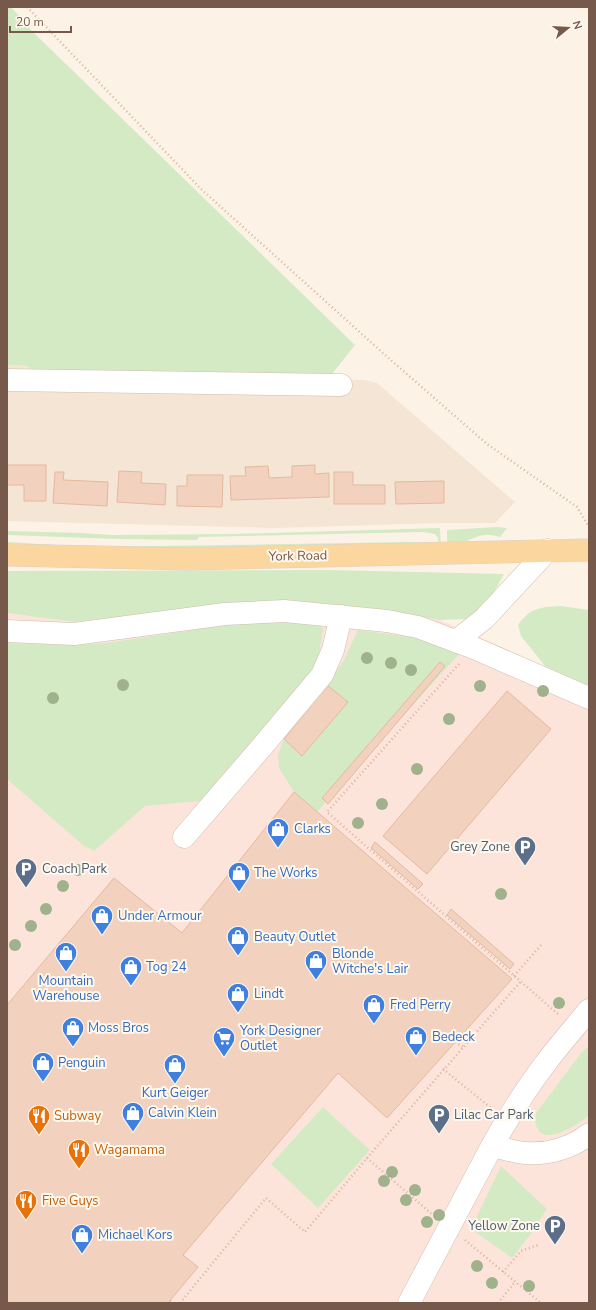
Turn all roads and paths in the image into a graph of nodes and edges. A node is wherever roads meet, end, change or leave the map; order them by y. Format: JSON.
{"nodes":[{"id":1,"x":26,"y":7,"type":"edge"},
{"id":2,"x":7,"y":380,"type":"edge"},
{"id":3,"x":341,"y":385,"type":"dead end"},
{"id":4,"x":588,"y":523,"type":"edge"},
{"id":5,"x":589,"y":527,"type":"edge"},
{"id":6,"x":548,"y":550,"type":"junction"},
{"id":7,"x":589,"y":550,"type":"edge"},
{"id":8,"x":7,"y":555,"type":"edge"},
{"id":9,"x":341,"y":616,"type":"junction"},
{"id":10,"x":7,"y":631,"type":"edge"},
{"id":11,"x":460,"y":650,"type":"junction"},
{"id":12,"x":589,"y":698,"type":"edge"},
{"id":13,"x":184,"y":838,"type":"dead end"},
{"id":14,"x":542,"y":944,"type":"dead end"},
{"id":15,"x":514,"y":976,"type":"junction"},
{"id":16,"x":521,"y":981,"type":"junction"},
{"id":17,"x":589,"y":1010,"type":"edge"},
{"id":18,"x":574,"y":1028,"type":"junction"},
{"id":19,"x":456,"y":1042,"type":"dead end"},
{"id":20,"x":462,"y":1047,"type":"junction"},
{"id":21,"x":589,"y":1134,"type":"edge"},
{"id":22,"x":492,"y":1146,"type":"junction"},
{"id":23,"x":368,"y":1158,"type":"junction"},
{"id":24,"x":448,"y":1227,"type":"junction"},
{"id":25,"x":538,"y":1245,"type":"dead end"},
{"id":26,"x":503,"y":1272,"type":"junction"},
{"id":27,"x":515,"y":1282,"type":"junction"},
{"id":28,"x":180,"y":1303,"type":"edge"},
{"id":29,"x":409,"y":1303,"type":"edge"},
{"id":30,"x":498,"y":1303,"type":"edge"},
{"id":31,"x":540,"y":1303,"type":"edge"}],
"edges":[{"from":1,"to":4,"type":"path"},
{"from":2,"to":3,"type":"street"},
{"from":4,"to":5,"type":"path"},
{"from":6,"to":7,"type":"main road","name":"York Road"},
{"from":6,"to":8,"type":"main road","name":"York Road"},
{"from":6,"to":11,"type":"street"},
{"from":9,"to":10,"type":"street"},
{"from":9,"to":11,"type":"street"},
{"from":9,"to":13,"type":"street"},
{"from":11,"to":12,"type":"street"},
{"from":11,"to":15,"type":"path"},
{"from":14,"to":15,"type":"path"},
{"from":15,"to":16,"type":"path"},
{"from":16,"to":18,"type":"path"},
{"from":16,"to":20,"type":"path"},
{"from":17,"to":18,"type":"street"},
{"from":18,"to":22,"type":"street"},
{"from":19,"to":20,"type":"path"},
{"from":20,"to":23,"type":"path"},
{"from":21,"to":22,"type":"street"},
{"from":22,"to":24,"type":"street"},
{"from":23,"to":24,"type":"path"},
{"from":23,"to":28,"type":"path"},
{"from":24,"to":26,"type":"path"},
{"from":24,"to":29,"type":"street"},
{"from":25,"to":26,"type":"path"},
{"from":26,"to":27,"type":"path"},
{"from":27,"to":30,"type":"path"},
{"from":27,"to":31,"type":"path"}]}
